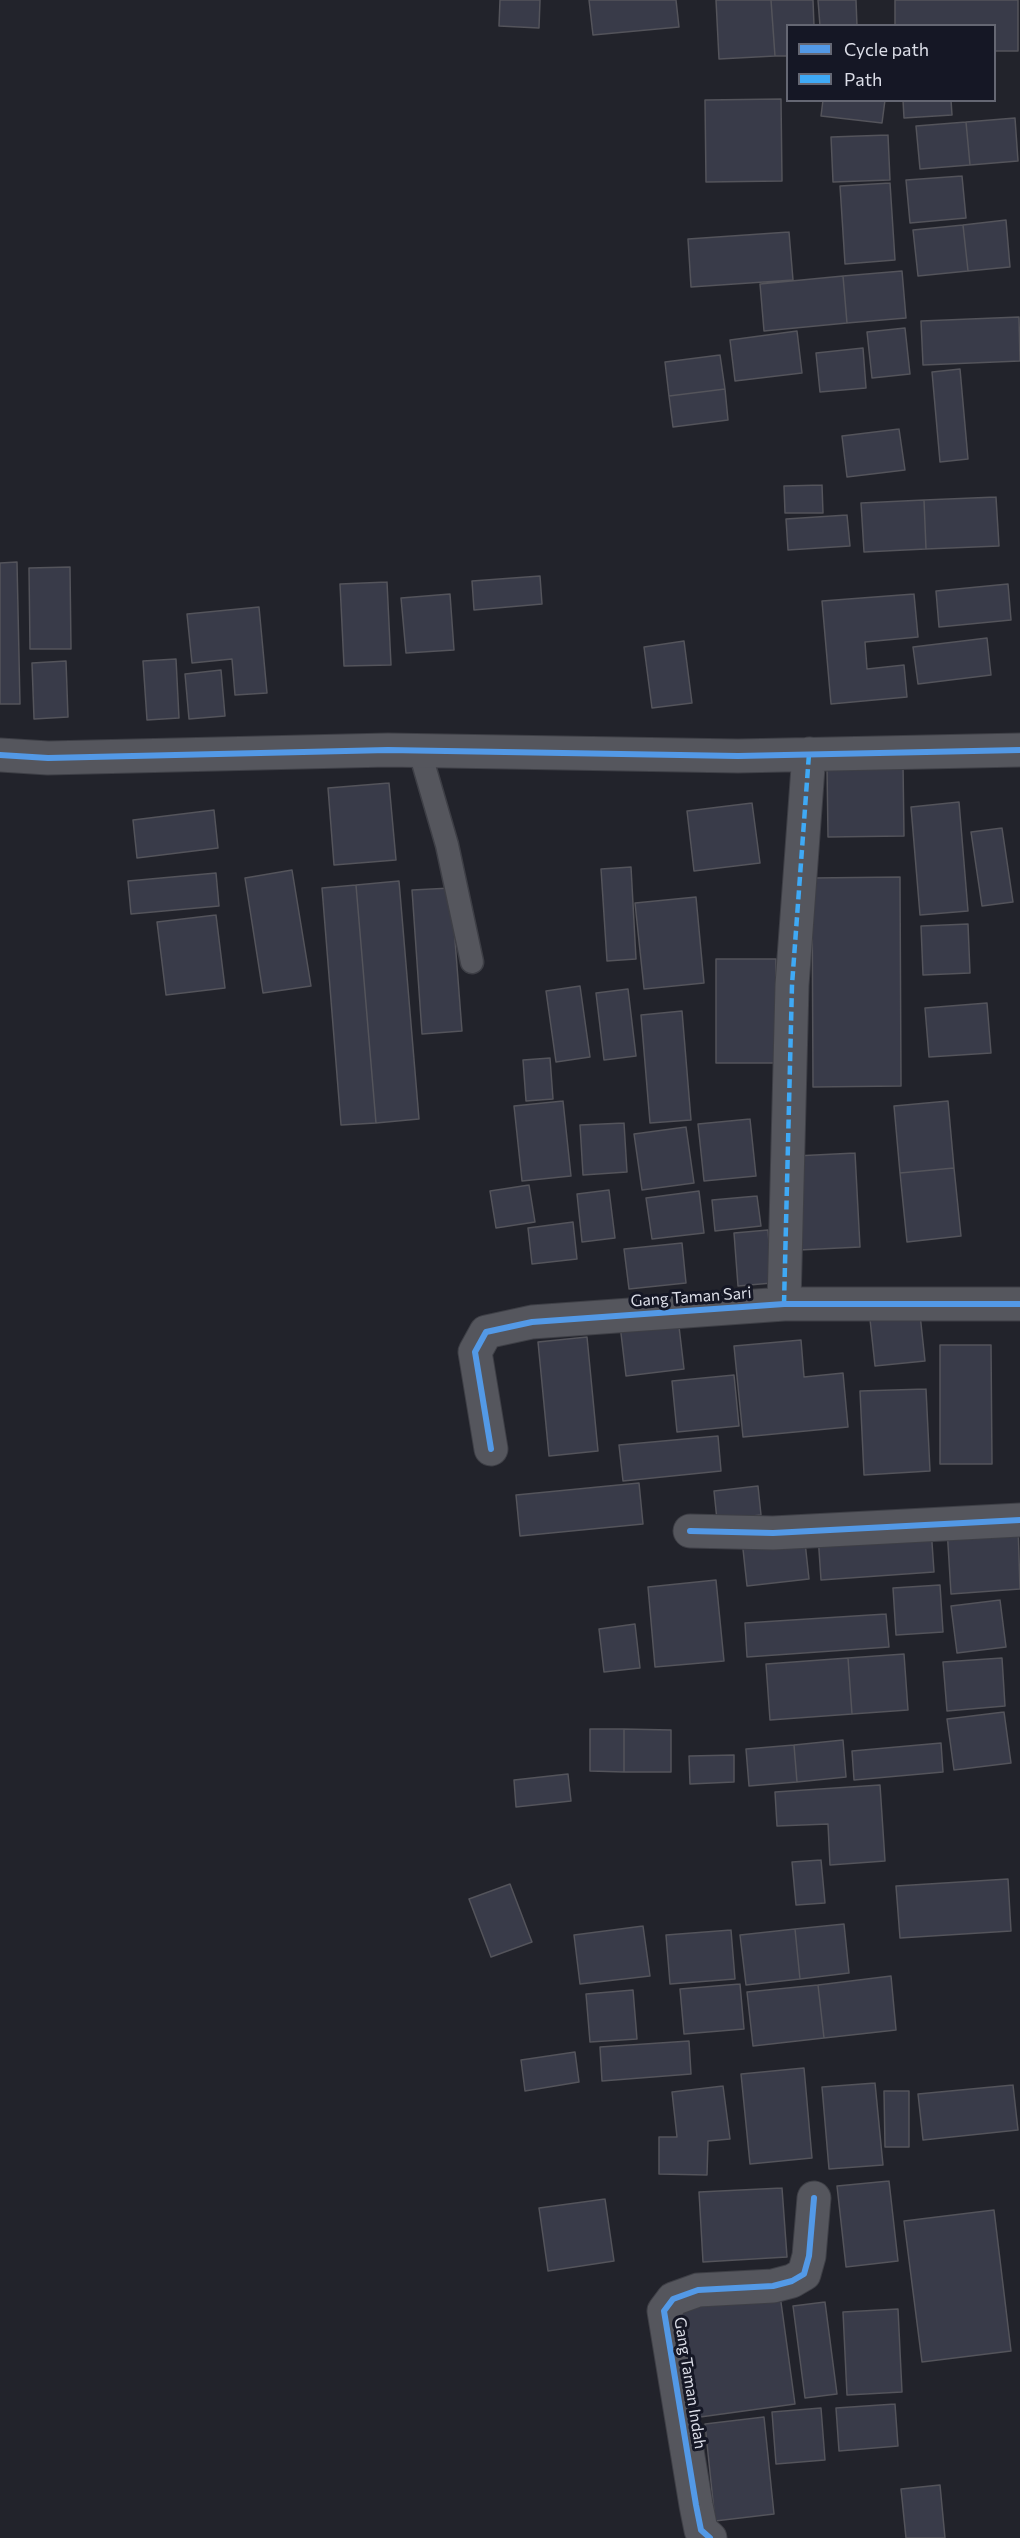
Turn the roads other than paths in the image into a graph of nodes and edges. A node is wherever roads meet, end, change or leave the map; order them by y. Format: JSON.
{"nodes":[{"id":1,"x":1020,"y":750,"type":"edge"},
{"id":2,"x":420,"y":752,"type":"junction"},
{"id":3,"x":808,"y":754,"type":"junction"},
{"id":4,"x":0,"y":755,"type":"edge"},
{"id":5,"x":472,"y":962,"type":"dead end"},
{"id":6,"x":784,"y":1304,"type":"junction"},
{"id":7,"x":1020,"y":1304,"type":"edge"},
{"id":8,"x":491,"y":1449,"type":"dead end"},
{"id":9,"x":1020,"y":1520,"type":"edge"},
{"id":10,"x":690,"y":1531,"type":"dead end"},
{"id":11,"x":814,"y":2198,"type":"dead end"},
{"id":12,"x":710,"y":2538,"type":"edge"}],
"edges":[{"from":1,"to":3,"type":"street"},
{"from":2,"to":3,"type":"street"},
{"from":2,"to":4,"type":"street"},
{"from":2,"to":5,"type":"lane"},
{"from":3,"to":6,"type":"street"},
{"from":6,"to":7,"type":"street","name":"Gang Taman Sari"},
{"from":6,"to":8,"type":"street","name":"Gang Taman Sari"},
{"from":9,"to":10,"type":"street"},
{"from":11,"to":12,"type":"street","name":"Gang Taman Indah"}]}
